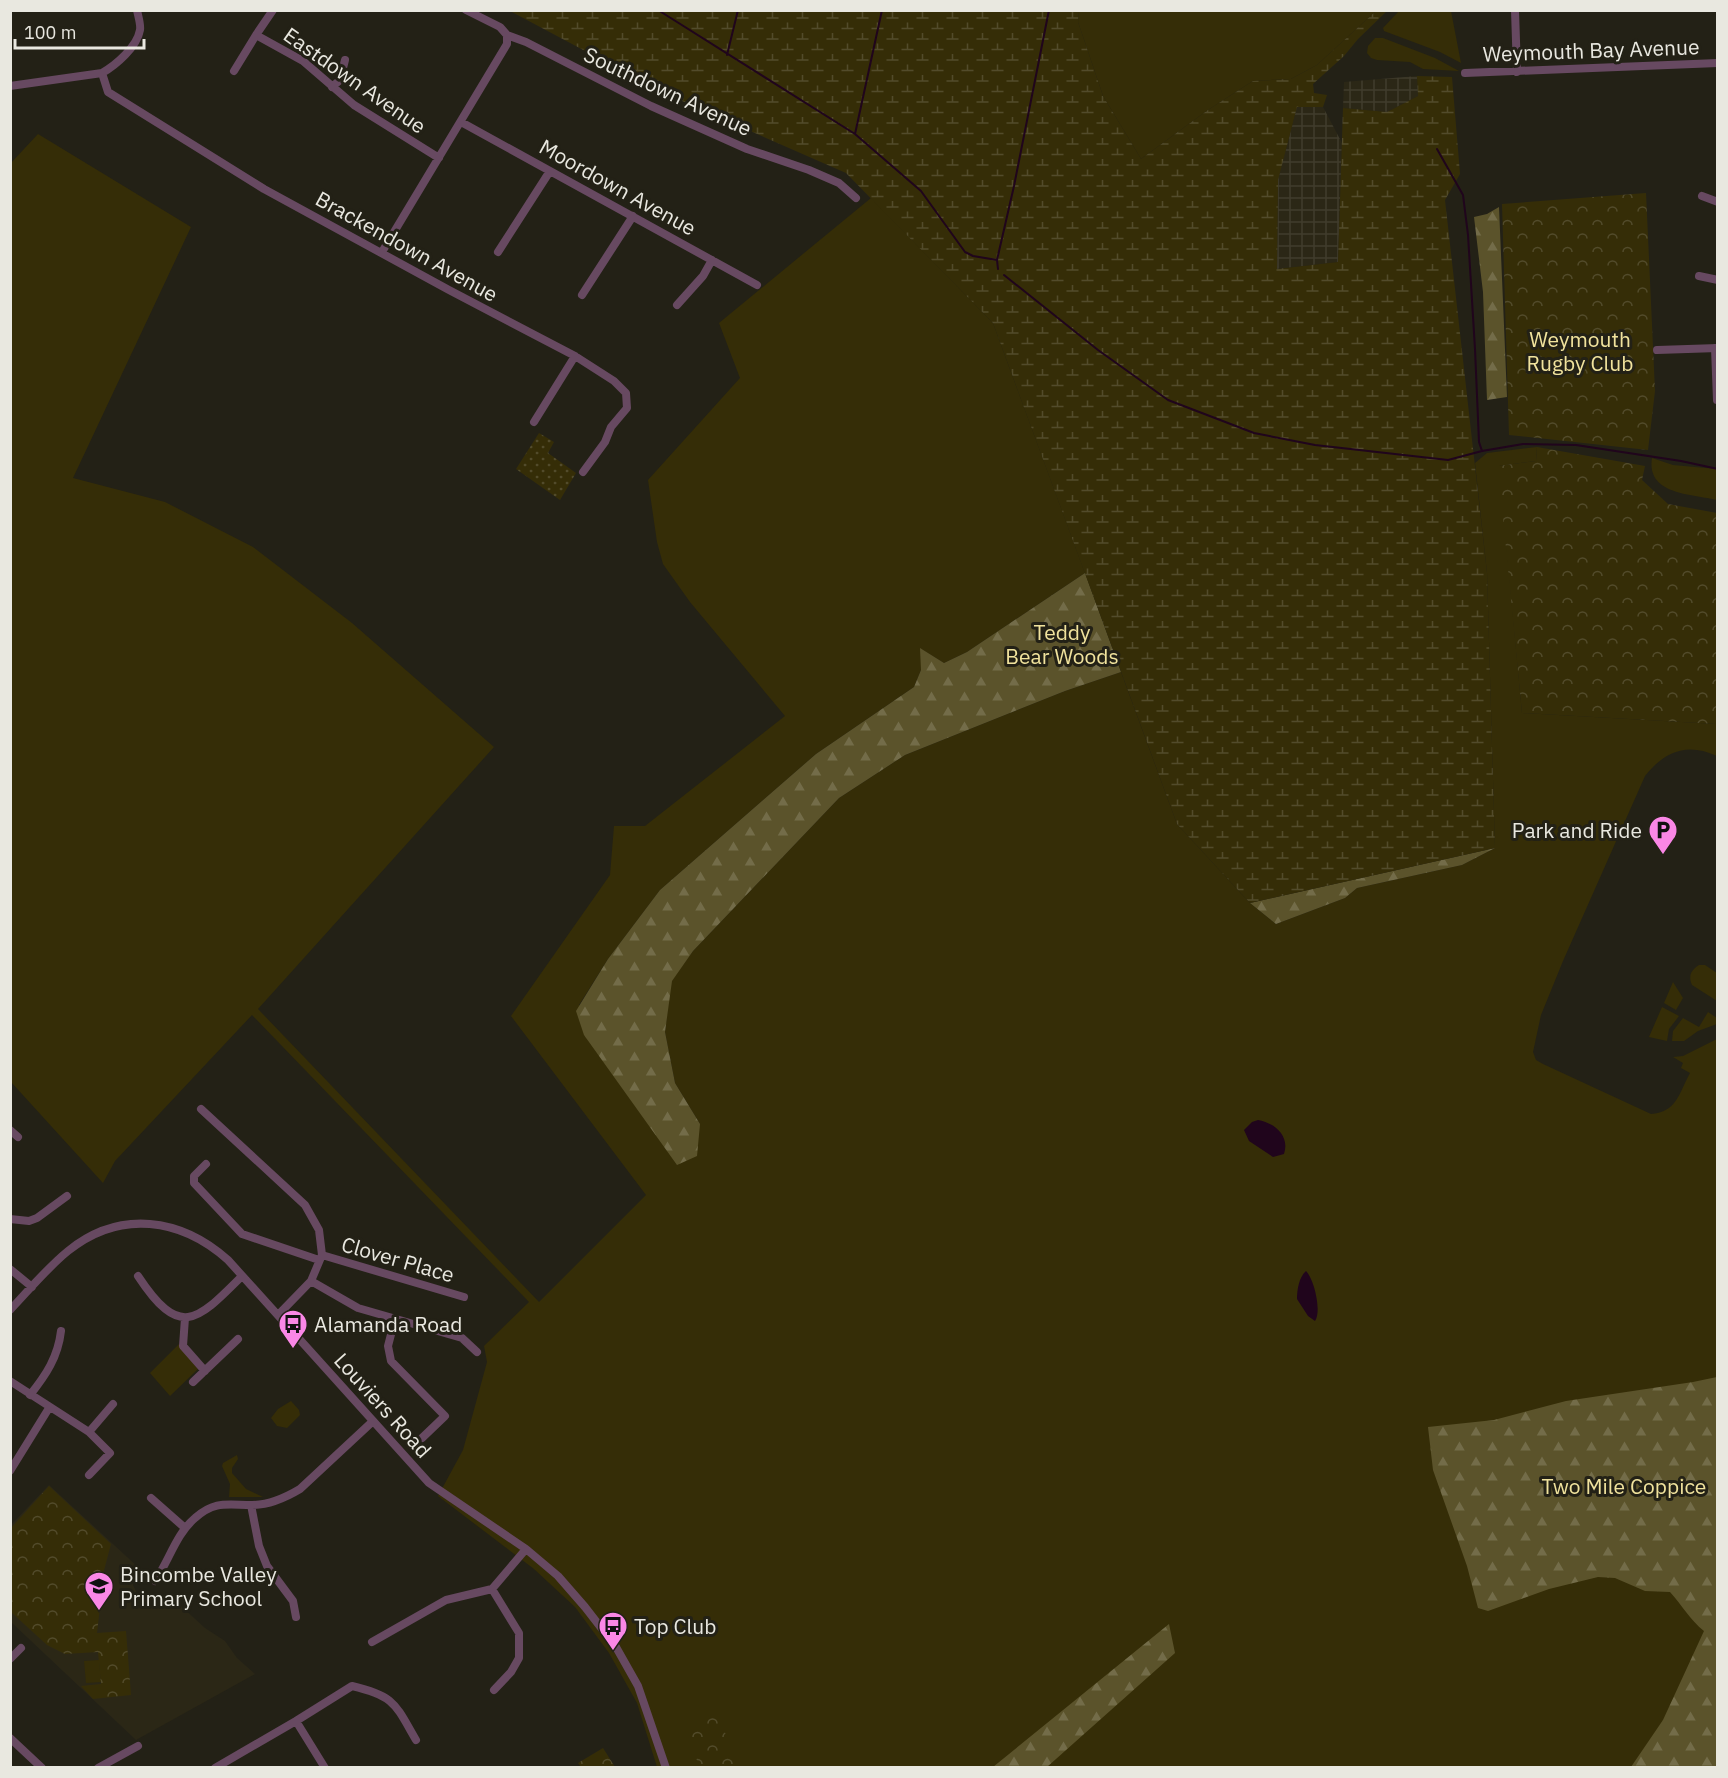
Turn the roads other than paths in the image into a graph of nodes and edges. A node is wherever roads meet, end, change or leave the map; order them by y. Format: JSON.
{"nodes":[{"id":1,"x":137,"y":10,"type":"edge"},
{"id":2,"x":273,"y":10,"type":"edge"},
{"id":3,"x":466,"y":10,"type":"edge"},
{"id":4,"x":1515,"y":10,"type":"edge"},
{"id":5,"x":256,"y":35,"type":"junction"},
{"id":6,"x":507,"y":35,"type":"junction"},
{"id":7,"x":345,"y":60,"type":"dead end"},
{"id":8,"x":1718,"y":63,"type":"edge"},
{"id":9,"x":234,"y":71,"type":"dead end"},
{"id":10,"x":1517,"y":72,"type":"junction"},
{"id":11,"x":102,"y":73,"type":"junction"},
{"id":12,"x":1465,"y":73,"type":"dead end"},
{"id":13,"x":10,"y":86,"type":"edge"},
{"id":14,"x":332,"y":87,"type":"junction"},
{"id":15,"x":461,"y":122,"type":"junction"},
{"id":16,"x":439,"y":158,"type":"junction"},
{"id":17,"x":550,"y":171,"type":"junction"},
{"id":18,"x":1702,"y":196,"type":"dead end"},
{"id":19,"x":856,"y":198,"type":"dead end"},
{"id":20,"x":1718,"y":202,"type":"edge"},
{"id":21,"x":633,"y":216,"type":"junction"},
{"id":22,"x":382,"y":252,"type":"junction"},
{"id":23,"x":498,"y":252,"type":"dead end"},
{"id":24,"x":712,"y":260,"type":"junction"},
{"id":25,"x":1699,"y":276,"type":"dead end"},
{"id":26,"x":1718,"y":280,"type":"edge"},
{"id":27,"x":757,"y":285,"type":"dead end"},
{"id":28,"x":582,"y":295,"type":"dead end"},
{"id":29,"x":677,"y":305,"type":"dead end"},
{"id":30,"x":1716,"y":348,"type":"edge"},
{"id":31,"x":1658,"y":350,"type":"dead end"},
{"id":32,"x":575,"y":356,"type":"junction"},
{"id":33,"x":1717,"y":400,"type":"edge"},
{"id":34,"x":534,"y":422,"type":"dead end"},
{"id":35,"x":583,"y":472,"type":"dead end"},
{"id":36,"x":201,"y":1109,"type":"dead end"},
{"id":37,"x":10,"y":1130,"type":"edge"},
{"id":38,"x":18,"y":1137,"type":"dead end"},
{"id":39,"x":206,"y":1164,"type":"dead end"},
{"id":40,"x":67,"y":1196,"type":"dead end"},
{"id":41,"x":10,"y":1219,"type":"edge"},
{"id":42,"x":320,"y":1258,"type":"junction"},
{"id":43,"x":10,"y":1269,"type":"edge"},
{"id":44,"x":138,"y":1276,"type":"dead end"},
{"id":45,"x":242,"y":1276,"type":"junction"},
{"id":46,"x":311,"y":1281,"type":"junction"},
{"id":47,"x":32,"y":1287,"type":"junction"},
{"id":48,"x":464,"y":1297,"type":"dead end"},
{"id":49,"x":10,"y":1310,"type":"edge"},
{"id":50,"x":278,"y":1315,"type":"junction"},
{"id":51,"x":184,"y":1318,"type":"junction"},
{"id":52,"x":395,"y":1319,"type":"junction"},
{"id":53,"x":61,"y":1331,"type":"dead end"},
{"id":54,"x":238,"y":1339,"type":"dead end"},
{"id":55,"x":477,"y":1352,"type":"dead end"},
{"id":56,"x":205,"y":1371,"type":"junction"},
{"id":57,"x":10,"y":1381,"type":"edge"},
{"id":58,"x":193,"y":1382,"type":"dead end"},
{"id":59,"x":30,"y":1395,"type":"junction"},
{"id":60,"x":113,"y":1404,"type":"dead end"},
{"id":61,"x":49,"y":1408,"type":"junction"},
{"id":62,"x":372,"y":1422,"type":"junction"},
{"id":63,"x":89,"y":1432,"type":"junction"},
{"id":64,"x":422,"y":1438,"type":"dead end"},
{"id":65,"x":10,"y":1471,"type":"edge"},
{"id":66,"x":88,"y":1475,"type":"dead end"},
{"id":67,"x":151,"y":1498,"type":"dead end"},
{"id":68,"x":251,"y":1505,"type":"junction"},
{"id":69,"x":185,"y":1528,"type":"junction"},
{"id":70,"x":526,"y":1549,"type":"junction"},
{"id":71,"x":156,"y":1581,"type":"dead end"},
{"id":72,"x":492,"y":1589,"type":"junction"},
{"id":73,"x":296,"y":1617,"type":"dead end"},
{"id":74,"x":372,"y":1642,"type":"dead end"},
{"id":75,"x":21,"y":1648,"type":"dead end"},
{"id":76,"x":10,"y":1659,"type":"edge"},
{"id":77,"x":494,"y":1690,"type":"dead end"},
{"id":78,"x":296,"y":1721,"type":"junction"},
{"id":79,"x":10,"y":1738,"type":"edge"},
{"id":80,"x":416,"y":1740,"type":"dead end"},
{"id":81,"x":138,"y":1746,"type":"dead end"},
{"id":82,"x":42,"y":1767,"type":"edge"},
{"id":83,"x":98,"y":1767,"type":"edge"},
{"id":84,"x":215,"y":1767,"type":"edge"},
{"id":85,"x":325,"y":1767,"type":"edge"},
{"id":86,"x":666,"y":1767,"type":"edge"}],
"edges":[{"from":1,"to":11,"type":"street"},
{"from":2,"to":5,"type":"street"},
{"from":3,"to":6,"type":"street","name":"Southdown Avenue"},
{"from":4,"to":10,"type":"street"},
{"from":5,"to":9,"type":"street","name":"Eastdown Avenue"},
{"from":5,"to":14,"type":"street","name":"Eastdown Avenue"},
{"from":6,"to":15,"type":"street"},
{"from":6,"to":19,"type":"street","name":"Southdown Avenue"},
{"from":7,"to":14,"type":"street"},
{"from":8,"to":10,"type":"street","name":"Weymouth Bay Avenue"},
{"from":10,"to":12,"type":"street","name":"Weymouth Bay Avenue"},
{"from":11,"to":13,"type":"street"},
{"from":11,"to":22,"type":"street","name":"Brackendown Avenue"},
{"from":14,"to":16,"type":"street","name":"Eastdown Avenue"},
{"from":15,"to":16,"type":"street"},
{"from":15,"to":17,"type":"street","name":"Moordown Avenue"},
{"from":16,"to":22,"type":"street"},
{"from":17,"to":21,"type":"street","name":"Moordown Avenue"},
{"from":17,"to":23,"type":"street"},
{"from":18,"to":20,"type":"street"},
{"from":21,"to":24,"type":"street","name":"Moordown Avenue"},
{"from":21,"to":28,"type":"street"},
{"from":22,"to":32,"type":"street","name":"Brackendown Avenue"},
{"from":24,"to":27,"type":"street","name":"Moordown Avenue"},
{"from":24,"to":29,"type":"street"},
{"from":25,"to":26,"type":"street"},
{"from":30,"to":31,"type":"street"},
{"from":30,"to":33,"type":"street"},
{"from":32,"to":34,"type":"street"},
{"from":32,"to":35,"type":"street","name":"Brackendown Avenue"},
{"from":36,"to":42,"type":"street"},
{"from":37,"to":38,"type":"street"},
{"from":39,"to":42,"type":"street","name":"Clover Place"},
{"from":40,"to":41,"type":"street"},
{"from":42,"to":46,"type":"street"},
{"from":42,"to":48,"type":"street","name":"Clover Place"},
{"from":43,"to":47,"type":"street"},
{"from":44,"to":51,"type":"street"},
{"from":45,"to":47,"type":"street","name":"Louviers Road"},
{"from":45,"to":50,"type":"street","name":"Louviers Road"},
{"from":45,"to":51,"type":"street"},
{"from":46,"to":50,"type":"street"},
{"from":46,"to":52,"type":"street"},
{"from":47,"to":49,"type":"street","name":"Louviers Road"},
{"from":50,"to":62,"type":"street","name":"Louviers Road"},
{"from":51,"to":56,"type":"street"},
{"from":52,"to":55,"type":"street"},
{"from":52,"to":64,"type":"street"},
{"from":53,"to":59,"type":"street"},
{"from":54,"to":56,"type":"street"},
{"from":56,"to":58,"type":"street"},
{"from":57,"to":59,"type":"street"},
{"from":59,"to":61,"type":"street"},
{"from":60,"to":63,"type":"street"},
{"from":61,"to":63,"type":"street"},
{"from":61,"to":65,"type":"street"},
{"from":62,"to":68,"type":"street"},
{"from":62,"to":70,"type":"street","name":"Louviers Road"},
{"from":63,"to":66,"type":"street"},
{"from":67,"to":69,"type":"street"},
{"from":68,"to":69,"type":"street"},
{"from":68,"to":73,"type":"street"},
{"from":69,"to":71,"type":"street"},
{"from":70,"to":72,"type":"street"},
{"from":70,"to":86,"type":"street","name":"Louviers Road"},
{"from":72,"to":74,"type":"street"},
{"from":72,"to":77,"type":"street"},
{"from":75,"to":76,"type":"street"},
{"from":78,"to":80,"type":"street"},
{"from":78,"to":84,"type":"street"},
{"from":78,"to":85,"type":"street"},
{"from":79,"to":82,"type":"street"},
{"from":81,"to":83,"type":"street"}]}
